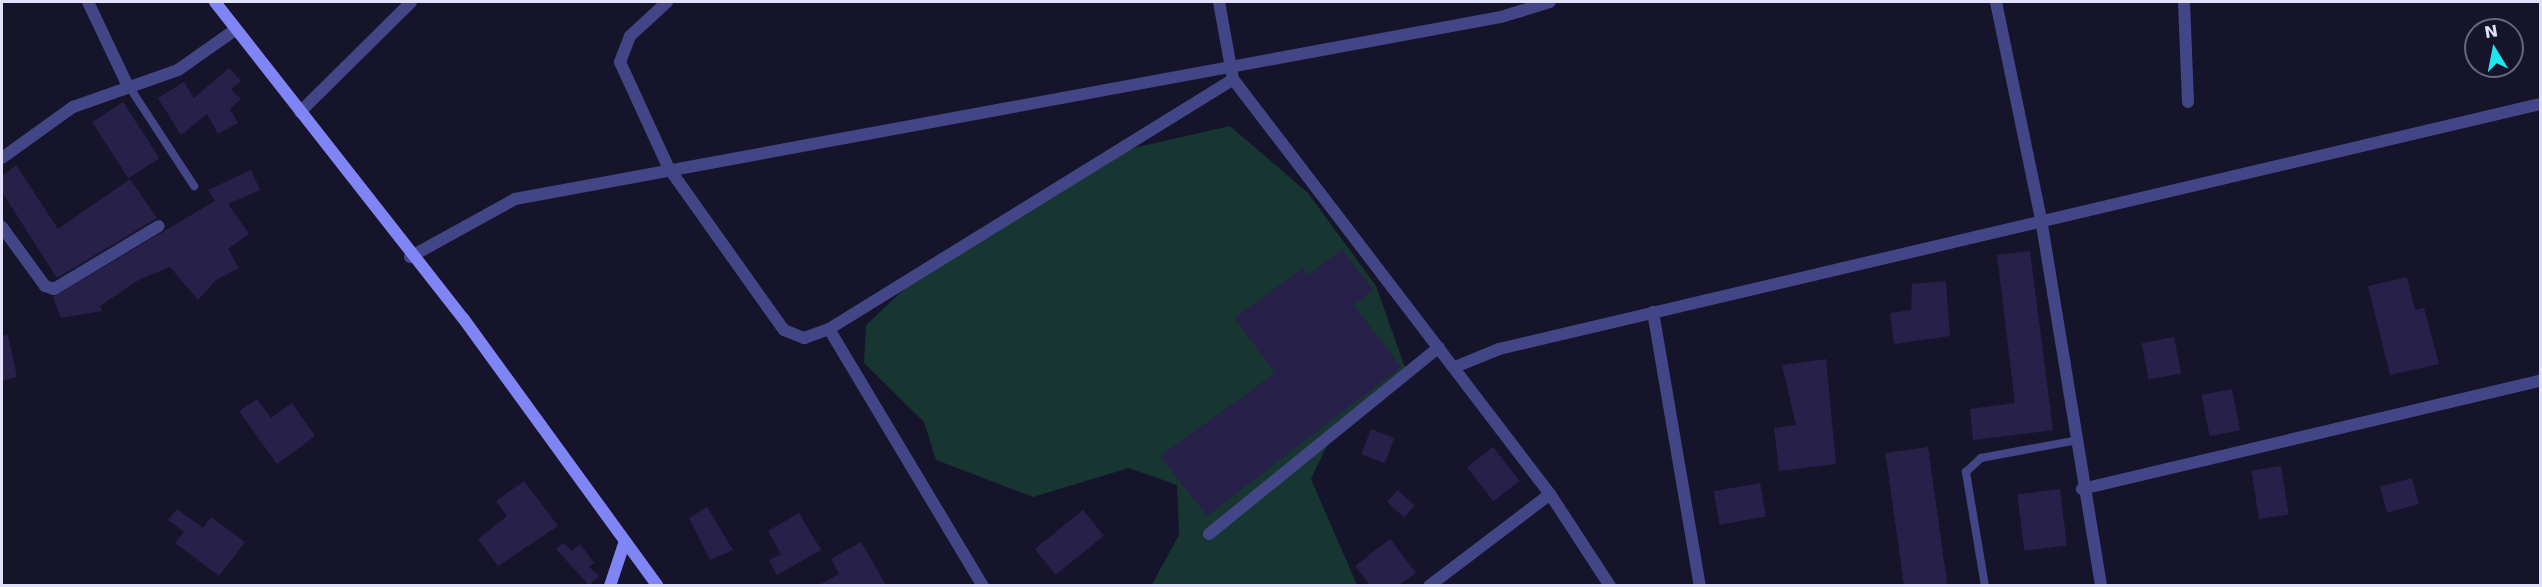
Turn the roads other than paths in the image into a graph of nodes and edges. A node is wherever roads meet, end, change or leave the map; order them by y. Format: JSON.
{"nodes":[{"id":1,"x":88,"y":2,"type":"edge"},
{"id":2,"x":215,"y":2,"type":"edge"},
{"id":3,"x":411,"y":2,"type":"edge"},
{"id":4,"x":667,"y":2,"type":"edge"},
{"id":5,"x":1219,"y":2,"type":"edge"},
{"id":6,"x":1550,"y":2,"type":"edge"},
{"id":7,"x":1996,"y":2,"type":"edge"},
{"id":8,"x":2184,"y":2,"type":"edge"},
{"id":9,"x":236,"y":30,"type":"junction"},
{"id":10,"x":1230,"y":65,"type":"junction"},
{"id":11,"x":1233,"y":79,"type":"junction"},
{"id":12,"x":127,"y":84,"type":"junction"},
{"id":13,"x":2188,"y":102,"type":"dead end"},
{"id":14,"x":2541,"y":104,"type":"edge"},
{"id":15,"x":300,"y":112,"type":"junction"},
{"id":16,"x":2,"y":158,"type":"edge"},
{"id":17,"x":668,"y":167,"type":"junction"},
{"id":18,"x":194,"y":186,"type":"dead end"},
{"id":19,"x":2041,"y":219,"type":"junction"},
{"id":20,"x":2,"y":226,"type":"edge"},
{"id":21,"x":159,"y":226,"type":"dead end"},
{"id":22,"x":410,"y":256,"type":"junction"},
{"id":23,"x":1653,"y":312,"type":"junction"},
{"id":24,"x":829,"y":329,"type":"junction"},
{"id":25,"x":1439,"y":346,"type":"junction"},
{"id":26,"x":1455,"y":367,"type":"junction"},
{"id":27,"x":2541,"y":381,"type":"edge"},
{"id":28,"x":2073,"y":441,"type":"junction"},
{"id":29,"x":2082,"y":489,"type":"junction"},
{"id":30,"x":1550,"y":494,"type":"junction"},
{"id":31,"x":1209,"y":534,"type":"dead end"},
{"id":32,"x":625,"y":541,"type":"junction"},
{"id":33,"x":610,"y":585,"type":"edge"},
{"id":34,"x":658,"y":585,"type":"edge"},
{"id":35,"x":983,"y":585,"type":"edge"},
{"id":36,"x":1429,"y":585,"type":"edge"},
{"id":37,"x":1610,"y":585,"type":"edge"},
{"id":38,"x":1700,"y":585,"type":"edge"},
{"id":39,"x":1985,"y":585,"type":"edge"},
{"id":40,"x":2101,"y":585,"type":"edge"}],
"edges":[{"from":1,"to":12,"type":"street"},
{"from":2,"to":9,"type":"main road"},
{"from":3,"to":15,"type":"street"},
{"from":4,"to":17,"type":"street"},
{"from":5,"to":10,"type":"street"},
{"from":6,"to":10,"type":"street"},
{"from":7,"to":19,"type":"street"},
{"from":8,"to":13,"type":"street"},
{"from":9,"to":12,"type":"street"},
{"from":9,"to":15,"type":"main road"},
{"from":10,"to":11,"type":"street"},
{"from":10,"to":17,"type":"street"},
{"from":11,"to":24,"type":"street"},
{"from":11,"to":25,"type":"street"},
{"from":12,"to":16,"type":"street"},
{"from":12,"to":18,"type":"lane"},
{"from":14,"to":19,"type":"street"},
{"from":15,"to":22,"type":"main road"},
{"from":17,"to":22,"type":"street"},
{"from":17,"to":24,"type":"street"},
{"from":19,"to":23,"type":"street"},
{"from":19,"to":28,"type":"street"},
{"from":20,"to":21,"type":"street"},
{"from":22,"to":32,"type":"main road"},
{"from":23,"to":26,"type":"street"},
{"from":23,"to":38,"type":"street"},
{"from":24,"to":35,"type":"street"},
{"from":25,"to":26,"type":"street"},
{"from":25,"to":31,"type":"street"},
{"from":26,"to":30,"type":"street"},
{"from":27,"to":29,"type":"street"},
{"from":28,"to":29,"type":"street"},
{"from":28,"to":39,"type":"lane"},
{"from":29,"to":40,"type":"street"},
{"from":30,"to":36,"type":"street"},
{"from":30,"to":37,"type":"street"},
{"from":32,"to":33,"type":"main road"},
{"from":32,"to":34,"type":"main road"}]}
